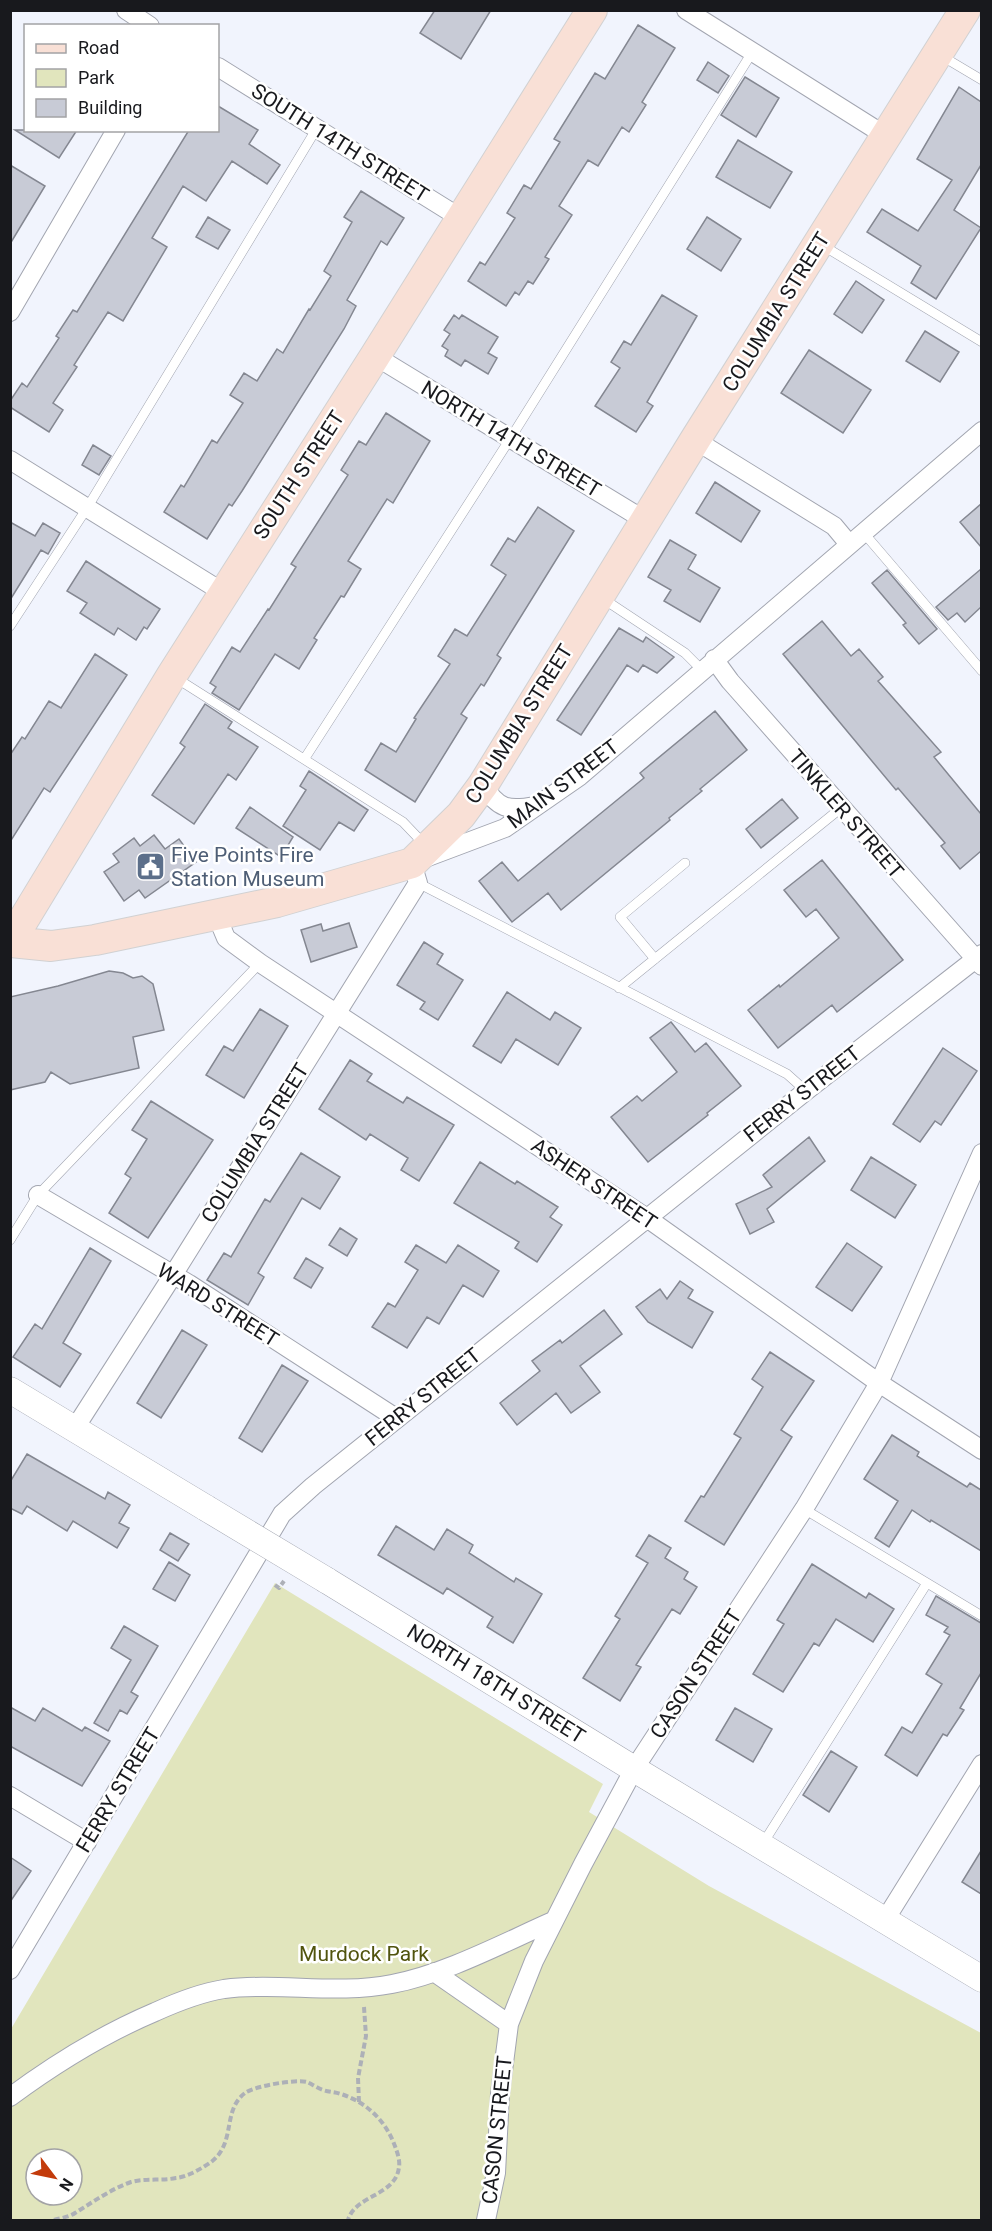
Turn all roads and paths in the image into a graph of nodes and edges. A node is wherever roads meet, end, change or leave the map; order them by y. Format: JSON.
{"nodes":[{"id":1,"x":126,"y":10,"type":"edge"},
{"id":2,"x":592,"y":10,"type":"edge"},
{"id":3,"x":686,"y":10,"type":"edge"},
{"id":4,"x":965,"y":10,"type":"edge"},
{"id":5,"x":147,"y":24,"type":"edge"},
{"id":6,"x":753,"y":51,"type":"junction"},
{"id":7,"x":938,"y":54,"type":"junction"},
{"id":8,"x":219,"y":68,"type":"edge"},
{"id":9,"x":981,"y":80,"type":"edge"},
{"id":10,"x":317,"y":128,"type":"junction"},
{"id":11,"x":115,"y":132,"type":"edge"},
{"id":12,"x":886,"y":136,"type":"junction"},
{"id":13,"x":462,"y":219,"type":"junction"},
{"id":14,"x":819,"y":243,"type":"junction"},
{"id":15,"x":10,"y":312,"type":"edge"},
{"id":16,"x":981,"y":342,"type":"edge"},
{"id":17,"x":375,"y":356,"type":"junction"},
{"id":18,"x":981,"y":431,"type":"edge"},
{"id":19,"x":510,"y":439,"type":"junction"},
{"id":20,"x":695,"y":440,"type":"junction"},
{"id":21,"x":10,"y":460,"type":"edge"},
{"id":22,"x":87,"y":508,"type":"junction"},
{"id":23,"x":646,"y":521,"type":"junction"},
{"id":24,"x":856,"y":538,"type":"junction"},
{"id":25,"x":224,"y":594,"type":"junction"},
{"id":26,"x":600,"y":597,"type":"junction"},
{"id":27,"x":10,"y":626,"type":"edge"},
{"id":28,"x":708,"y":665,"type":"junction"},
{"id":29,"x":981,"y":671,"type":"edge"},
{"id":30,"x":172,"y":675,"type":"junction"},
{"id":31,"x":305,"y":758,"type":"junction"},
{"id":32,"x":483,"y":785,"type":"junction"},
{"id":33,"x":535,"y":806,"type":"junction"},
{"id":34,"x":841,"y":808,"type":"junction"},
{"id":35,"x":685,"y":863,"type":"dead end"},
{"id":36,"x":419,"y":864,"type":"junction"},
{"id":37,"x":216,"y":914,"type":"junction"},
{"id":38,"x":11,"y":942,"type":"edge"},
{"id":39,"x":655,"y":959,"type":"junction"},
{"id":40,"x":979,"y":960,"type":"edge"},
{"id":41,"x":260,"y":963,"type":"junction"},
{"id":42,"x":619,"y":988,"type":"junction"},
{"id":43,"x":336,"y":1014,"type":"junction"},
{"id":44,"x":806,"y":1091,"type":"junction"},
{"id":45,"x":981,"y":1153,"type":"edge"},
{"id":46,"x":38,"y":1195,"type":"junction"},
{"id":47,"x":647,"y":1218,"type":"junction"},
{"id":48,"x":10,"y":1240,"type":"edge"},
{"id":49,"x":173,"y":1275,"type":"junction"},
{"id":50,"x":879,"y":1383,"type":"junction"},
{"id":51,"x":10,"y":1390,"type":"edge"},
{"id":52,"x":396,"y":1418,"type":"junction"},
{"id":53,"x":75,"y":1428,"type":"junction"},
{"id":54,"x":981,"y":1450,"type":"edge"},
{"id":55,"x":804,"y":1509,"type":"junction"},
{"id":56,"x":927,"y":1583,"type":"junction"},
{"id":57,"x":981,"y":1616,"type":"edge"},
{"id":58,"x":981,"y":1764,"type":"edge"},
{"id":59,"x":634,"y":1769,"type":"junction"},
{"id":60,"x":10,"y":1796,"type":"edge"},
{"id":61,"x":87,"y":1842,"type":"junction"},
{"id":62,"x":761,"y":1846,"type":"junction"},
{"id":63,"x":885,"y":1920,"type":"junction"},
{"id":64,"x":553,"y":1922,"type":"junction"},
{"id":65,"x":10,"y":1970,"type":"edge"},
{"id":66,"x":434,"y":1972,"type":"junction"},
{"id":67,"x":981,"y":1979,"type":"edge"},
{"id":68,"x":363,"y":1988,"type":"junction"},
{"id":69,"x":509,"y":2024,"type":"junction"},
{"id":70,"x":10,"y":2097,"type":"edge"},
{"id":71,"x":359,"y":2102,"type":"junction"},
{"id":72,"x":54,"y":2220,"type":"edge"},
{"id":73,"x":348,"y":2220,"type":"edge"},
{"id":74,"x":486,"y":2220,"type":"edge"}],
"edges":[{"from":1,"to":5,"type":"street"},
{"from":2,"to":13,"type":"main road","name":"SOUTH STREET"},
{"from":3,"to":6,"type":"street"},
{"from":4,"to":7,"type":"main road","name":"COLUMBIA STREET"},
{"from":6,"to":12,"type":"street"},
{"from":6,"to":19,"type":"lane"},
{"from":7,"to":9,"type":"lane"},
{"from":7,"to":12,"type":"main road","name":"COLUMBIA STREET"},
{"from":8,"to":10,"type":"street","name":"SOUTH 14TH STREET"},
{"from":10,"to":13,"type":"street","name":"SOUTH 14TH STREET"},
{"from":10,"to":22,"type":"lane"},
{"from":11,"to":15,"type":"street"},
{"from":12,"to":14,"type":"main road","name":"COLUMBIA STREET"},
{"from":13,"to":17,"type":"main road","name":"SOUTH STREET"},
{"from":14,"to":16,"type":"lane"},
{"from":14,"to":20,"type":"main road","name":"COLUMBIA STREET"},
{"from":17,"to":19,"type":"street","name":"NORTH 14TH STREET"},
{"from":17,"to":25,"type":"main road","name":"SOUTH STREET"},
{"from":18,"to":24,"type":"street","name":"MAIN STREET"},
{"from":19,"to":23,"type":"street","name":"NORTH 14TH STREET"},
{"from":19,"to":31,"type":"lane"},
{"from":20,"to":23,"type":"main road","name":"COLUMBIA STREET"},
{"from":20,"to":24,"type":"street"},
{"from":21,"to":22,"type":"street"},
{"from":22,"to":25,"type":"street"},
{"from":22,"to":27,"type":"lane"},
{"from":23,"to":26,"type":"main road","name":"COLUMBIA STREET"},
{"from":24,"to":28,"type":"street","name":"MAIN STREET"},
{"from":24,"to":29,"type":"lane"},
{"from":25,"to":30,"type":"main road","name":"SOUTH STREET"},
{"from":26,"to":28,"type":"lane"},
{"from":26,"to":32,"type":"main road","name":"COLUMBIA STREET"},
{"from":28,"to":33,"type":"street","name":"MAIN STREET"},
{"from":28,"to":34,"type":"street","name":"TINKLER STREET"},
{"from":30,"to":31,"type":"lane"},
{"from":30,"to":38,"type":"main road","name":"SOUTH STREET"},
{"from":31,"to":36,"type":"lane"},
{"from":32,"to":33,"type":"street"},
{"from":32,"to":36,"type":"main road","name":"COLUMBIA STREET"},
{"from":33,"to":36,"type":"street","name":"MAIN STREET"},
{"from":34,"to":39,"type":"lane"},
{"from":34,"to":40,"type":"street","name":"TINKLER STREET"},
{"from":35,"to":39,"type":"lane"},
{"from":36,"to":37,"type":"main road","name":"MAIN STREET"},
{"from":36,"to":42,"type":"lane"},
{"from":36,"to":43,"type":"street","name":"COLUMBIA STREET"},
{"from":37,"to":38,"type":"main road","name":"MAIN STREET"},
{"from":37,"to":41,"type":"street","name":"ASHER STREET"},
{"from":39,"to":42,"type":"lane"},
{"from":40,"to":44,"type":"street","name":"FERRY STREET"},
{"from":41,"to":43,"type":"street","name":"ASHER STREET"},
{"from":41,"to":46,"type":"lane"},
{"from":42,"to":44,"type":"lane"},
{"from":43,"to":47,"type":"street","name":"ASHER STREET"},
{"from":43,"to":49,"type":"street","name":"COLUMBIA STREET"},
{"from":44,"to":47,"type":"street","name":"FERRY STREET"},
{"from":45,"to":50,"type":"street","name":"CASON STREET"},
{"from":46,"to":48,"type":"lane"},
{"from":46,"to":49,"type":"street","name":"WARD STREET"},
{"from":47,"to":50,"type":"street","name":"ASHER STREET"},
{"from":47,"to":52,"type":"street","name":"FERRY STREET"},
{"from":49,"to":52,"type":"street","name":"WARD STREET"},
{"from":49,"to":53,"type":"street","name":"COLUMBIA STREET"},
{"from":50,"to":54,"type":"street","name":"ASHER STREET"},
{"from":50,"to":55,"type":"street","name":"CASON STREET"},
{"from":51,"to":53,"type":"main road","name":"NORTH 18TH STREET"},
{"from":52,"to":61,"type":"street","name":"FERRY STREET"},
{"from":53,"to":59,"type":"main road","name":"NORTH 18TH STREET","bridge":true},
{"from":55,"to":56,"type":"lane"},
{"from":55,"to":59,"type":"street","name":"CASON STREET"},
{"from":56,"to":57,"type":"lane"},
{"from":56,"to":62,"type":"lane"},
{"from":58,"to":63,"type":"street"},
{"from":59,"to":62,"type":"main road","name":"NORTH 18TH STREET"},
{"from":59,"to":64,"type":"street","name":"CASON STREET"},
{"from":60,"to":61,"type":"street"},
{"from":61,"to":65,"type":"street","name":"FERRY STREET"},
{"from":62,"to":63,"type":"main road","name":"NORTH 18TH STREET"},
{"from":63,"to":67,"type":"main road","name":"NORTH 18TH STREET"},
{"from":64,"to":66,"type":"street"},
{"from":64,"to":69,"type":"street","name":"CASON STREET"},
{"from":66,"to":68,"type":"street"},
{"from":66,"to":69,"type":"street"},
{"from":68,"to":70,"type":"street"},
{"from":68,"to":71,"type":"path"},
{"from":69,"to":74,"type":"street","name":"CASON STREET"},
{"from":71,"to":72,"type":"path"},
{"from":71,"to":73,"type":"path"}]}
